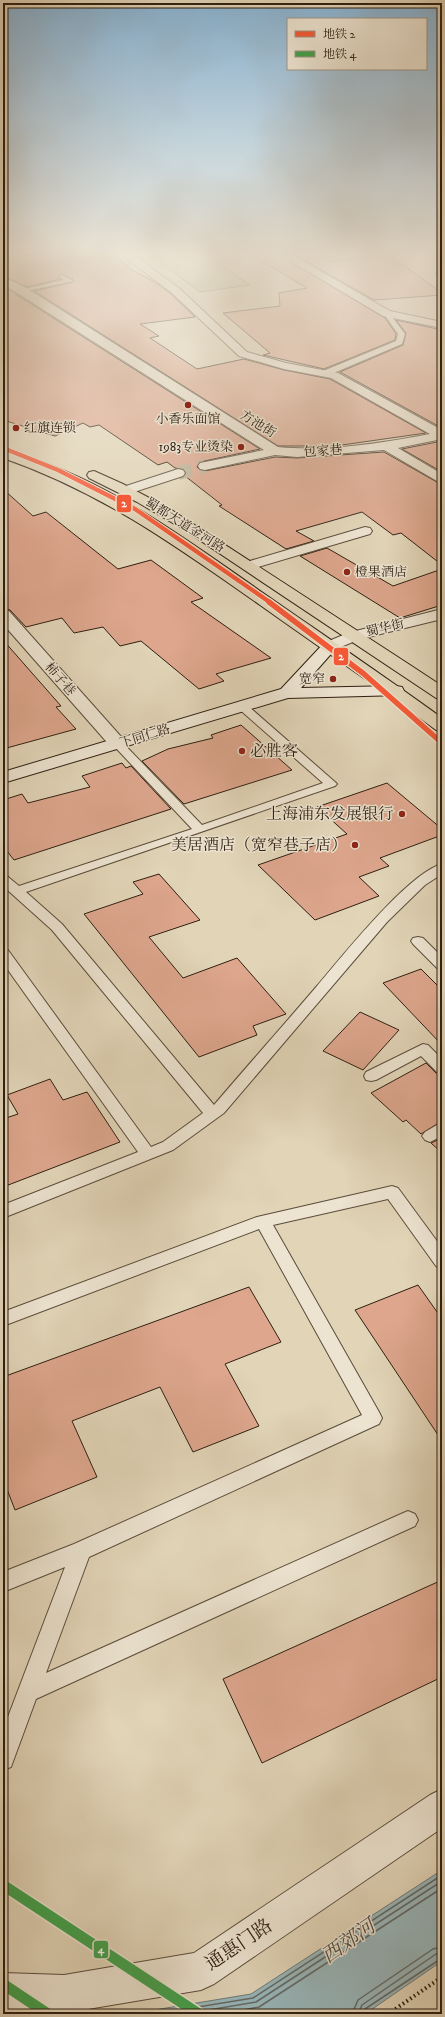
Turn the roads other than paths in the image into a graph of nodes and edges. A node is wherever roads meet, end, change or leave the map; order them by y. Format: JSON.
{"nodes":[{"id":1,"x":116,"y":350,"type":"edge"},
{"id":2,"x":240,"y":350,"type":"edge"},
{"id":3,"x":380,"y":350,"type":"edge"},
{"id":4,"x":326,"y":373,"type":"junction"},
{"id":5,"x":442,"y":435,"type":"edge"},
{"id":6,"x":3,"y":440,"type":"edge"},
{"id":7,"x":386,"y":446,"type":"junction"},
{"id":8,"x":274,"y":451,"type":"junction"},
{"id":9,"x":5,"y":455,"type":"edge"},
{"id":10,"x":205,"y":466,"type":"tunnel mouth"},
{"id":11,"x":178,"y":473,"type":"tunnel mouth"},
{"id":12,"x":442,"y":480,"type":"edge"},
{"id":13,"x":128,"y":490,"type":"junction"},
{"id":14,"x":365,"y":530,"type":"dead end"},
{"id":15,"x":248,"y":566,"type":"junction"},
{"id":16,"x":3,"y":614,"type":"edge"},
{"id":17,"x":442,"y":614,"type":"edge"},
{"id":18,"x":354,"y":636,"type":"junction"},
{"id":19,"x":330,"y":646,"type":"junction"},
{"id":20,"x":425,"y":682,"type":"junction"},
{"id":21,"x":396,"y":692,"type":"junction"},
{"id":22,"x":288,"y":693,"type":"junction"},
{"id":23,"x":442,"y":694,"type":"edge"},
{"id":24,"x":243,"y":707,"type":"junction"},
{"id":25,"x":442,"y":726,"type":"edge"},
{"id":26,"x":118,"y":744,"type":"junction"},
{"id":27,"x":3,"y":778,"type":"edge"},
{"id":28,"x":200,"y":830,"type":"junction"},
{"id":29,"x":442,"y":868,"type":"edge"},
{"id":30,"x":3,"y":879,"type":"edge"},
{"id":31,"x":17,"y":891,"type":"junction"},
{"id":32,"x":418,"y":941,"type":"dead end"},
{"id":33,"x":3,"y":953,"type":"edge"},
{"id":34,"x":442,"y":965,"type":"edge"},
{"id":35,"x":442,"y":1068,"type":"edge"},
{"id":36,"x":371,"y":1076,"type":"dead end"},
{"id":37,"x":212,"y":1114,"type":"junction"},
{"id":38,"x":148,"y":1154,"type":"junction"},
{"id":39,"x":3,"y":1212,"type":"edge"},
{"id":40,"x":263,"y":1221,"type":"junction"},
{"id":41,"x":442,"y":1261,"type":"edge"},
{"id":42,"x":3,"y":1318,"type":"edge"},
{"id":43,"x":408,"y":1520,"type":"dead end"},
{"id":44,"x":81,"y":1551,"type":"junction"},
{"id":45,"x":3,"y":1582,"type":"edge"},
{"id":46,"x":29,"y":1691,"type":"junction"},
{"id":47,"x":3,"y":1759,"type":"edge"},
{"id":48,"x":442,"y":1807,"type":"edge"},
{"id":49,"x":3,"y":1992,"type":"edge"}],
"edges":[{"from":1,"to":8,"type":"street","name":"方池街"},
{"from":2,"to":4,"type":"street"},
{"from":3,"to":4,"type":"lane"},
{"from":4,"to":5,"type":"street"},
{"from":5,"to":7,"type":"street","name":"包家巷"},
{"from":6,"to":13,"type":"main road","name":"蜀都大道金河路"},
{"from":7,"to":8,"type":"street","name":"包家巷"},
{"from":7,"to":12,"type":"street"},
{"from":8,"to":10,"type":"street","name":"包家巷"},
{"from":9,"to":19,"type":"main road","name":"蜀都大道金河路"},
{"from":11,"to":13,"type":"street"},
{"from":13,"to":15,"type":"main road","name":"蜀都大道金河路"},
{"from":14,"to":15,"type":"street"},
{"from":15,"to":18,"type":"main road","name":"蜀都大道金河路"},
{"from":16,"to":26,"type":"street","name":"柿子巷"},
{"from":17,"to":18,"type":"street","name":"蜀华街"},
{"from":18,"to":19,"type":"street","name":"蜀华街"},
{"from":18,"to":20,"type":"main road","name":"蜀都大道金河路"},
{"from":19,"to":20,"type":"main road"},
{"from":19,"to":21,"type":"main road","name":"蜀都大道金河路"},
{"from":19,"to":22,"type":"street"},
{"from":20,"to":23,"type":"main road"},
{"from":21,"to":22,"type":"street","name":"下同仁路"},
{"from":21,"to":25,"type":"main road","name":"蜀都大道金河路"},
{"from":22,"to":24,"type":"street","name":"下同仁路"},
{"from":24,"to":26,"type":"street","name":"下同仁路"},
{"from":24,"to":28,"type":"lane"},
{"from":26,"to":27,"type":"street","name":"下同仁路"},
{"from":26,"to":28,"type":"lane"},
{"from":28,"to":31,"type":"lane"},
{"from":29,"to":37,"type":"lane"},
{"from":30,"to":31,"type":"lane"},
{"from":31,"to":37,"type":"lane"},
{"from":32,"to":34,"type":"lane"},
{"from":33,"to":38,"type":"lane"},
{"from":35,"to":36,"type":"lane"},
{"from":37,"to":38,"type":"lane"},
{"from":38,"to":39,"type":"lane"},
{"from":40,"to":41,"type":"lane"},
{"from":40,"to":42,"type":"lane"},
{"from":40,"to":44,"type":"lane"},
{"from":43,"to":46,"type":"lane"},
{"from":44,"to":45,"type":"lane"},
{"from":44,"to":46,"type":"lane"},
{"from":46,"to":47,"type":"lane"},
{"from":48,"to":49,"type":"street","name":"通惠门路"}]}
